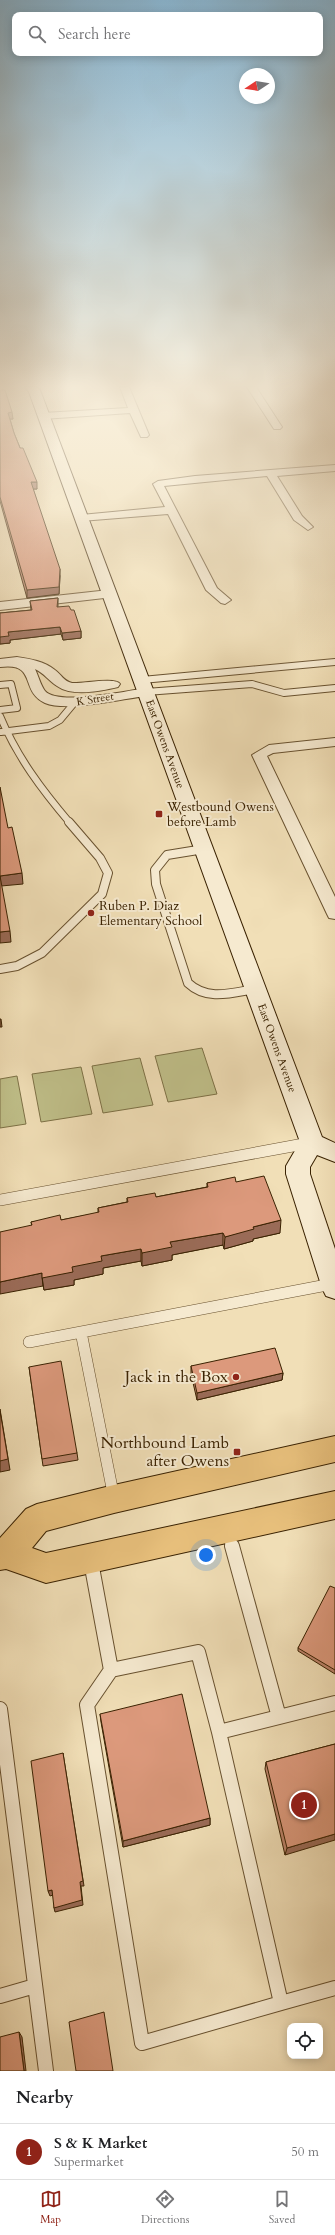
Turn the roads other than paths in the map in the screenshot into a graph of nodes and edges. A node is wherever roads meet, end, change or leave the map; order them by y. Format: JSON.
{"nodes":[{"id":1,"x":68,"y":484,"type":"edge"},
{"id":2,"x":161,"y":484,"type":"edge"},
{"id":3,"x":277,"y":484,"type":"edge"},
{"id":4,"x":171,"y":510,"type":"junction"},
{"id":5,"x":81,"y":518,"type":"junction"},
{"id":6,"x":308,"y":527,"type":"dead end"},
{"id":7,"x":109,"y":594,"type":"junction"},
{"id":8,"x":225,"y":600,"type":"dead end"},
{"id":9,"x":1,"y":602,"type":"edge"},
{"id":10,"x":17,"y":661,"type":"junction"},
{"id":11,"x":335,"y":662,"type":"edge"},
{"id":12,"x":0,"y":663,"type":"edge"},
{"id":13,"x":0,"y":685,"type":"edge"},
{"id":14,"x":144,"y":686,"type":"junction"},
{"id":15,"x":335,"y":688,"type":"edge"},
{"id":16,"x":75,"y":702,"type":"junction"},
{"id":17,"x":0,"y":710,"type":"edge"},
{"id":18,"x":0,"y":716,"type":"edge"},
{"id":19,"x":3,"y":732,"type":"edge"},
{"id":20,"x":335,"y":742,"type":"edge"},
{"id":21,"x":204,"y":849,"type":"junction"},
{"id":22,"x":335,"y":914,"type":"edge"},
{"id":23,"x":0,"y":969,"type":"edge"},
{"id":24,"x":255,"y":988,"type":"junction"},
{"id":25,"x":312,"y":1143,"type":"junction"},
{"id":26,"x":335,"y":1153,"type":"edge"},
{"id":27,"x":0,"y":1200,"type":"edge"},
{"id":28,"x":334,"y":1286,"type":"edge"},
{"id":29,"x":81,"y":1332,"type":"junction"},
{"id":30,"x":28,"y":1342,"type":"dead end"},
{"id":31,"x":335,"y":1449,"type":"edge"},
{"id":32,"x":114,"y":1499,"type":"junction"},
{"id":33,"x":335,"y":1505,"type":"edge"},
{"id":34,"x":228,"y":1528,"type":"junction"},
{"id":35,"x":3,"y":1554,"type":"edge"},
{"id":36,"x":91,"y":1558,"type":"junction"},
{"id":37,"x":111,"y":1670,"type":"junction"},
{"id":38,"x":335,"y":1703,"type":"edge"},
{"id":39,"x":0,"y":1709,"type":"edge"},
{"id":40,"x":279,"y":1717,"type":"junction"},
{"id":41,"x":219,"y":1732,"type":"junction"},
{"id":42,"x":35,"y":1986,"type":"junction"},
{"id":43,"x":335,"y":1988,"type":"edge"},
{"id":44,"x":0,"y":1996,"type":"edge"},
{"id":45,"x":282,"y":2004,"type":"junction"},
{"id":46,"x":46,"y":2071,"type":"edge"}],
"edges":[{"from":1,"to":5,"type":"main road","name":"East Owens Avenue"},
{"from":2,"to":4,"type":"street"},
{"from":3,"to":6,"type":"street"},
{"from":4,"to":5,"type":"street"},
{"from":4,"to":8,"type":"street"},
{"from":5,"to":7,"type":"main road","name":"East Owens Avenue"},
{"from":7,"to":9,"type":"street"},
{"from":7,"to":14,"type":"main road","name":"East Owens Avenue"},
{"from":10,"to":12,"type":"street","name":"K Street"},
{"from":10,"to":14,"type":"street","name":"K Street"},
{"from":10,"to":16,"type":"street","name":"K Street"},
{"from":11,"to":14,"type":"lane"},
{"from":13,"to":17,"type":"lane"},
{"from":14,"to":15,"type":"lane"},
{"from":14,"to":16,"type":"street","name":"K Street"},
{"from":14,"to":21,"type":"main road","name":"East Owens Avenue"},
{"from":16,"to":19,"type":"lane"},
{"from":18,"to":19,"type":"lane"},
{"from":19,"to":23,"type":"lane"},
{"from":20,"to":22,"type":"street"},
{"from":21,"to":24,"type":"main road","name":"East Owens Avenue"},
{"from":21,"to":24,"type":"lane"},
{"from":24,"to":25,"type":"main road","name":"East Owens Avenue"},
{"from":25,"to":26,"type":"main road"},
{"from":25,"to":27,"type":"lane"},
{"from":25,"to":28,"type":"main road"},
{"from":28,"to":29,"type":"lane"},
{"from":29,"to":30,"type":"lane"},
{"from":29,"to":32,"type":"lane"},
{"from":31,"to":32,"type":"main road"},
{"from":32,"to":35,"type":"main road"},
{"from":33,"to":34,"type":"main road"},
{"from":34,"to":36,"type":"main road"},
{"from":34,"to":40,"type":"lane"},
{"from":35,"to":36,"type":"main road"},
{"from":36,"to":37,"type":"lane"},
{"from":37,"to":41,"type":"lane"},
{"from":37,"to":45,"type":"lane"},
{"from":38,"to":40,"type":"lane"},
{"from":39,"to":42,"type":"lane"},
{"from":40,"to":41,"type":"lane"},
{"from":41,"to":45,"type":"lane"},
{"from":42,"to":44,"type":"lane"},
{"from":42,"to":46,"type":"lane"},
{"from":43,"to":45,"type":"lane"}]}
